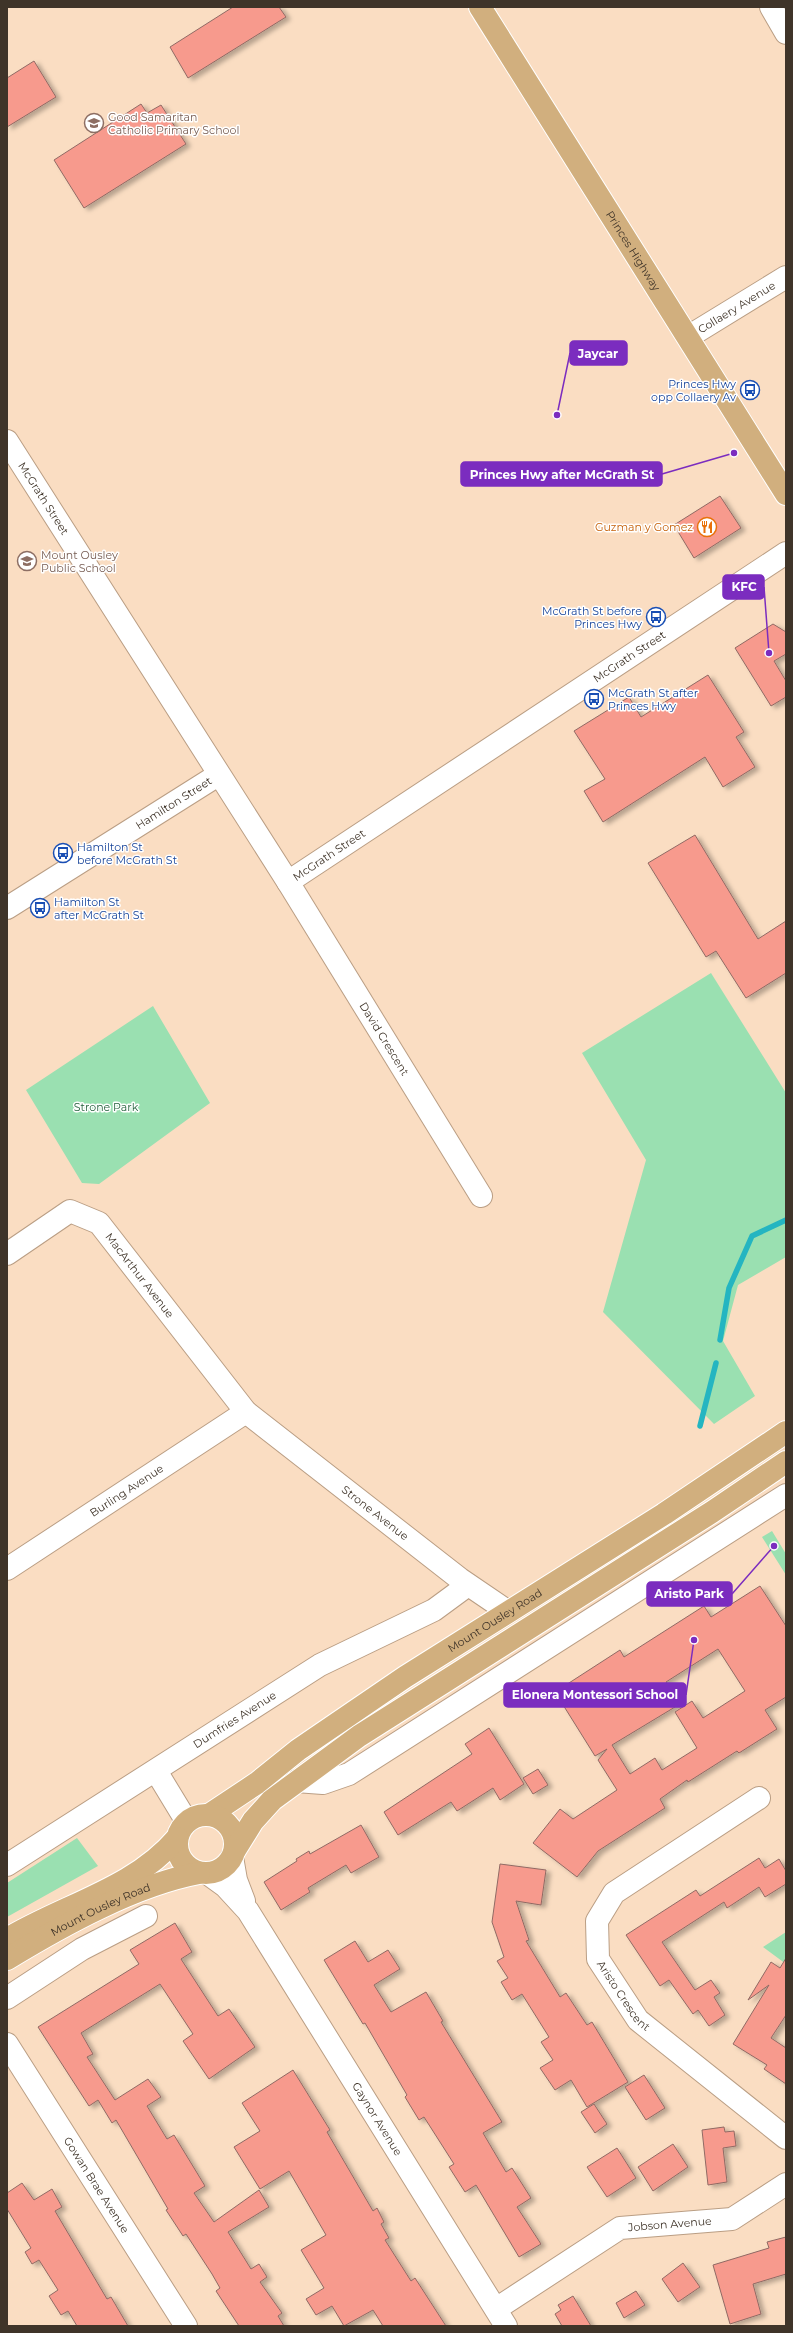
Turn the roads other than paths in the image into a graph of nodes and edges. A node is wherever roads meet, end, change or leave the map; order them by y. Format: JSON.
{"nodes":[{"id":1,"x":480,"y":7,"type":"edge"},
{"id":2,"x":771,"y":7,"type":"edge"},
{"id":3,"x":786,"y":33,"type":"edge"},
{"id":4,"x":786,"y":277,"type":"edge"},
{"id":5,"x":688,"y":337,"type":"junction"},
{"id":6,"x":7,"y":441,"type":"edge"},
{"id":7,"x":786,"y":494,"type":"edge"},
{"id":8,"x":786,"y":553,"type":"edge"},
{"id":9,"x":218,"y":775,"type":"junction"},
{"id":10,"x":288,"y":882,"type":"junction"},
{"id":11,"x":7,"y":908,"type":"edge"},
{"id":12,"x":481,"y":1196,"type":"dead end"},
{"id":13,"x":7,"y":1254,"type":"edge"},
{"id":14,"x":246,"y":1412,"type":"junction"},
{"id":15,"x":786,"y":1432,"type":"edge"},
{"id":16,"x":786,"y":1462,"type":"edge"},
{"id":17,"x":786,"y":1495,"type":"edge"},
{"id":18,"x":7,"y":1569,"type":"edge"},
{"id":19,"x":468,"y":1585,"type":"junction"},
{"id":20,"x":507,"y":1611,"type":"junction"},
{"id":21,"x":156,"y":1771,"type":"junction"},
{"id":22,"x":296,"y":1781,"type":"junction"},
{"id":23,"x":759,"y":1798,"type":"dead end"},
{"id":24,"x":209,"y":1815,"type":"junction"},
{"id":25,"x":182,"y":1830,"type":"junction"},
{"id":26,"x":233,"y":1854,"type":"junction"},
{"id":27,"x":7,"y":1865,"type":"edge"},
{"id":28,"x":203,"y":1873,"type":"junction"},
{"id":29,"x":248,"y":1911,"type":"junction"},
{"id":30,"x":146,"y":1916,"type":"dead end"},
{"id":31,"x":7,"y":1939,"type":"edge"},
{"id":32,"x":7,"y":1959,"type":"edge"},
{"id":33,"x":7,"y":1998,"type":"edge"},
{"id":34,"x":7,"y":2044,"type":"edge"},
{"id":35,"x":786,"y":2138,"type":"edge"},
{"id":36,"x":786,"y":2184,"type":"edge"},
{"id":37,"x":501,"y":2318,"type":"edge"},
{"id":38,"x":186,"y":2326,"type":"edge"}],
"edges":[{"from":1,"to":5,"type":"main road","name":"Princes Highway"},
{"from":2,"to":3,"type":"street"},
{"from":4,"to":5,"type":"street","name":"Collaery Avenue"},
{"from":5,"to":7,"type":"main road","name":"Princes Highway"},
{"from":6,"to":9,"type":"street","name":"McGrath Street"},
{"from":8,"to":10,"type":"street","name":"McGrath Street"},
{"from":9,"to":10,"type":"street","name":"McGrath Street"},
{"from":9,"to":11,"type":"street","name":"Hamilton Street"},
{"from":10,"to":12,"type":"street","name":"David Crescent"},
{"from":13,"to":14,"type":"street","name":"MacArthur Avenue"},
{"from":14,"to":18,"type":"street","name":"Burling Avenue"},
{"from":14,"to":19,"type":"street","name":"Strone Avenue"},
{"from":15,"to":20,"type":"main road","name":"Mount Ousley Road"},
{"from":16,"to":22,"type":"main road"},
{"from":17,"to":22,"type":"street"},
{"from":19,"to":20,"type":"street","name":"Strone Avenue"},
{"from":19,"to":21,"type":"street","name":"Dumfries Avenue"},
{"from":20,"to":24,"type":"main road","name":"Mount Ousley Road"},
{"from":21,"to":25,"type":"street"},
{"from":21,"to":27,"type":"street","name":"Dumfries Avenue"},
{"from":22,"to":26,"type":"main road"},
{"from":23,"to":35,"type":"street","name":"Aristo Crescent"},
{"from":24,"to":25,"type":"main road"},
{"from":24,"to":26,"type":"main road"},
{"from":25,"to":28,"type":"main road"},
{"from":25,"to":31,"type":"main road","name":"Mount Ousley Road"},
{"from":26,"to":28,"type":"main road"},
{"from":26,"to":29,"type":"street","name":"Gaynor Avenue"},
{"from":28,"to":29,"type":"street","name":"Gaynor Avenue"},
{"from":28,"to":32,"type":"main road","name":"Mount Ousley Road"},
{"from":29,"to":37,"type":"street","name":"Gaynor Avenue"},
{"from":30,"to":33,"type":"street"},
{"from":34,"to":38,"type":"street","name":"Gowan Brae Avenue"},
{"from":36,"to":37,"type":"street","name":"Jobson Avenue"}]}
